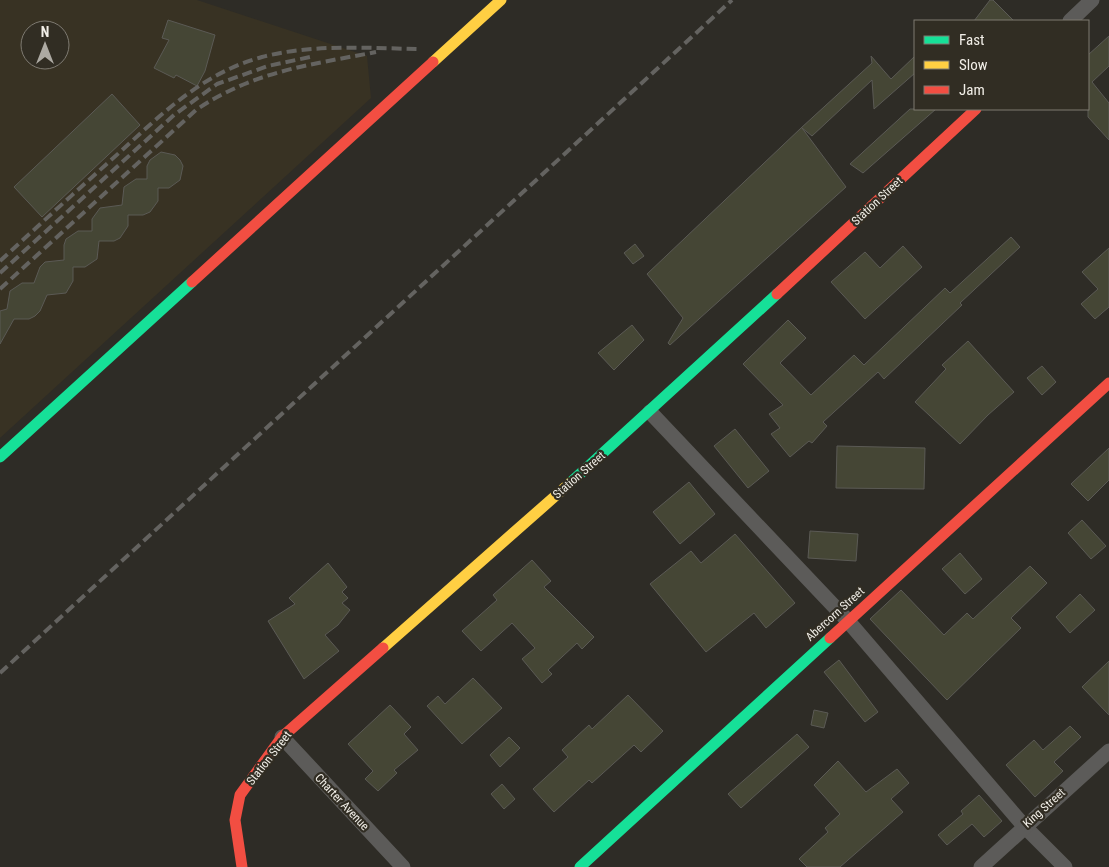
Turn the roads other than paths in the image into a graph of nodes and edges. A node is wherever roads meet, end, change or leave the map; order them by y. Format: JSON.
{"nodes":[{"id":1,"x":501,"y":0,"type":"edge"},
{"id":2,"x":1092,"y":0,"type":"edge"},
{"id":3,"x":1071,"y":20,"type":"edge"},
{"id":4,"x":975,"y":110,"type":"edge"},
{"id":5,"x":1109,"y":383,"type":"edge"},
{"id":6,"x":650,"y":412,"type":"junction"},
{"id":7,"x":0,"y":457,"type":"edge"},
{"id":8,"x":848,"y":621,"type":"junction"},
{"id":9,"x":282,"y":737,"type":"junction"},
{"id":10,"x":1109,"y":751,"type":"edge"},
{"id":11,"x":1024,"y":826,"type":"junction"},
{"id":12,"x":242,"y":867,"type":"edge"},
{"id":13,"x":403,"y":867,"type":"edge"},
{"id":14,"x":580,"y":867,"type":"edge"},
{"id":15,"x":981,"y":867,"type":"edge"},
{"id":16,"x":1064,"y":867,"type":"edge"}],
"edges":[{"from":1,"to":7,"type":"street"},
{"from":2,"to":3,"type":"street"},
{"from":4,"to":6,"type":"street","name":"Station Street"},
{"from":5,"to":8,"type":"street","name":"Abercorn Street"},
{"from":6,"to":8,"type":"street"},
{"from":6,"to":9,"type":"street","name":"Station Street"},
{"from":8,"to":11,"type":"street"},
{"from":8,"to":14,"type":"street","name":"Abercorn Street"},
{"from":9,"to":12,"type":"street","name":"Station Street"},
{"from":9,"to":13,"type":"street","name":"Charter Avenue"},
{"from":10,"to":11,"type":"street","name":"King Street"},
{"from":11,"to":15,"type":"street","name":"King Street"},
{"from":11,"to":16,"type":"street"}]}
